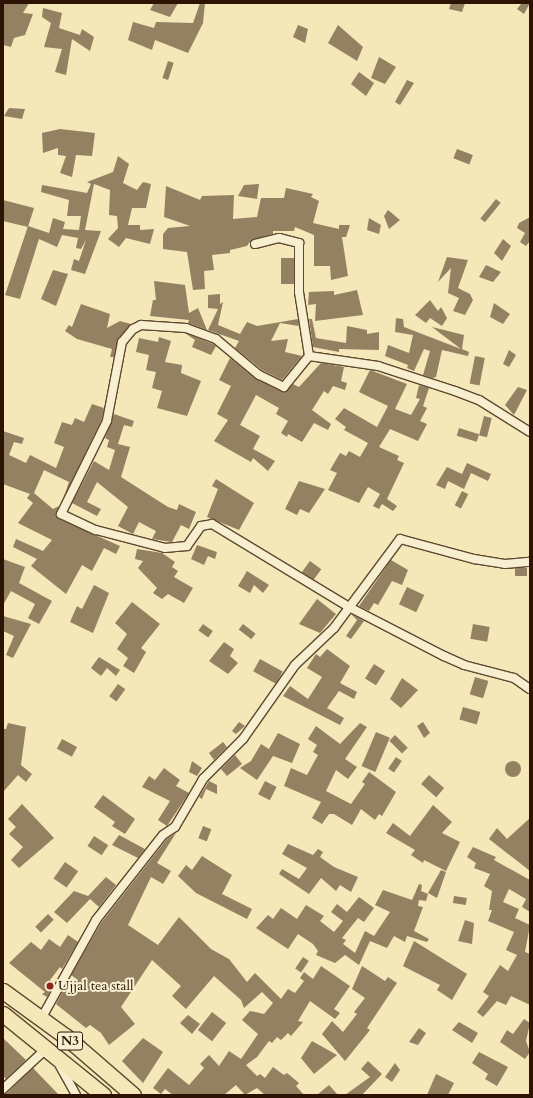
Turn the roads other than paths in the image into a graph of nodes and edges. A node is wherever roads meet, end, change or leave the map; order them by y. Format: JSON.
{"nodes":[{"id":1,"x":255,"y":244,"type":"dead end"},
{"id":2,"x":309,"y":356,"type":"junction"},
{"id":3,"x":530,"y":432,"type":"edge"},
{"id":4,"x":530,"y":562,"type":"edge"},
{"id":5,"x":349,"y":607,"type":"junction"},
{"id":6,"x":530,"y":689,"type":"edge"},
{"id":7,"x":3,"y":991,"type":"edge"},
{"id":8,"x":3,"y":1014,"type":"edge"},
{"id":9,"x":41,"y":1019,"type":"junction"},
{"id":10,"x":48,"y":1047,"type":"junction"},
{"id":11,"x":3,"y":1089,"type":"edge"},
{"id":12,"x":76,"y":1095,"type":"edge"},
{"id":13,"x":103,"y":1095,"type":"edge"},
{"id":14,"x":133,"y":1095,"type":"edge"}],
"edges":[{"from":1,"to":2,"type":"street"},
{"from":2,"to":3,"type":"street"},
{"from":2,"to":5,"type":"street"},
{"from":4,"to":5,"type":"street"},
{"from":5,"to":6,"type":"street"},
{"from":5,"to":9,"type":"street"},
{"from":7,"to":9,"type":"highway","number":"N3"},
{"from":8,"to":10,"type":"highway","number":"N3"},
{"from":9,"to":14,"type":"highway","number":"N3"},
{"from":10,"to":11,"type":"street"},
{"from":10,"to":12,"type":"street"},
{"from":10,"to":13,"type":"highway","number":"N3"}]}
